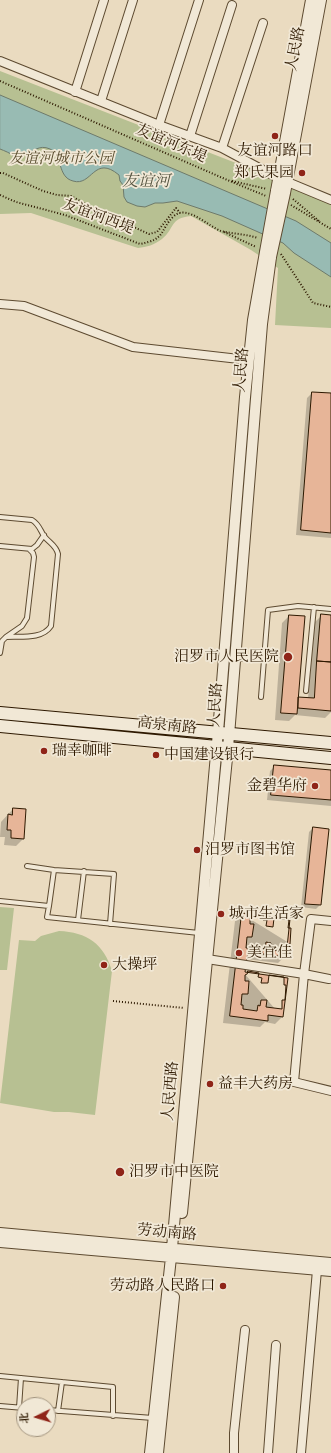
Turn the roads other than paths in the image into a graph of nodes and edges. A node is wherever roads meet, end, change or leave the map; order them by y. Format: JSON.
{"nodes":[{"id":1,"x":104,"y":0,"type":"edge"},
{"id":2,"x":133,"y":0,"type":"edge"},
{"id":3,"x":199,"y":0,"type":"edge"},
{"id":4,"x":311,"y":0,"type":"edge"},
{"id":5,"x":321,"y":0,"type":"edge"},
{"id":6,"x":232,"y":5,"type":"dead end"},
{"id":7,"x":263,"y":24,"type":"dead end"},
{"id":8,"x":0,"y":61,"type":"edge"},
{"id":9,"x":76,"y":92,"type":"junction"},
{"id":10,"x":101,"y":101,"type":"junction"},
{"id":11,"x":159,"y":125,"type":"junction"},
{"id":12,"x":190,"y":136,"type":"junction"},
{"id":13,"x":222,"y":148,"type":"junction"},
{"id":14,"x":282,"y":180,"type":"junction"},
{"id":15,"x":331,"y":200,"type":"edge"},
{"id":16,"x":268,"y":255,"type":"junction"},
{"id":17,"x":0,"y":304,"type":"edge"},
{"id":18,"x":248,"y":360,"type":"junction"},
{"id":19,"x":0,"y":516,"type":"edge"},
{"id":20,"x":44,"y":535,"type":"junction"},
{"id":21,"x":47,"y":540,"type":"junction"},
{"id":22,"x":41,"y":541,"type":"junction"},
{"id":23,"x":37,"y":545,"type":"junction"},
{"id":24,"x":0,"y":546,"type":"edge"},
{"id":25,"x":29,"y":549,"type":"junction"},
{"id":26,"x":34,"y":557,"type":"junction"},
{"id":27,"x":314,"y":608,"type":"junction"},
{"id":28,"x":331,"y":609,"type":"edge"},
{"id":29,"x":6,"y":637,"type":"junction"},
{"id":30,"x":0,"y":653,"type":"edge"},
{"id":31,"x":235,"y":658,"type":"junction"},
{"id":32,"x":264,"y":660,"type":"junction"},
{"id":33,"x":306,"y":691,"type":"dead end"},
{"id":34,"x":261,"y":697,"type":"dead end"},
{"id":35,"x":0,"y":713,"type":"edge"},
{"id":36,"x":0,"y":726,"type":"edge"},
{"id":37,"x":224,"y":733,"type":"junction"},
{"id":38,"x":331,"y":743,"type":"edge"},
{"id":39,"x":222,"y":747,"type":"junction"},
{"id":40,"x":331,"y":758,"type":"edge"},
{"id":41,"x":27,"y":866,"type":"dead end"},
{"id":42,"x":54,"y":870,"type":"junction"},
{"id":43,"x":84,"y":871,"type":"junction"},
{"id":44,"x":0,"y":901,"type":"edge"},
{"id":45,"x":49,"y":906,"type":"junction"},
{"id":46,"x":78,"y":920,"type":"junction"},
{"id":47,"x":331,"y":921,"type":"edge"},
{"id":48,"x":110,"y":924,"type":"junction"},
{"id":49,"x":205,"y":934,"type":"junction"},
{"id":50,"x":207,"y":959,"type":"junction"},
{"id":51,"x":304,"y":974,"type":"junction"},
{"id":52,"x":329,"y":979,"type":"dead end"},
{"id":53,"x":331,"y":1091,"type":"edge"},
{"id":54,"x":0,"y":1233,"type":"edge"},
{"id":55,"x":0,"y":1242,"type":"edge"},
{"id":56,"x":175,"y":1253,"type":"junction"},
{"id":57,"x":331,"y":1263,"type":"edge"},
{"id":58,"x":317,"y":1270,"type":"junction"},
{"id":59,"x":331,"y":1271,"type":"edge"},
{"id":60,"x":245,"y":1330,"type":"dead end"},
{"id":61,"x":276,"y":1345,"type":"dead end"},
{"id":62,"x":0,"y":1376,"type":"edge"},
{"id":63,"x":21,"y":1378,"type":"junction"},
{"id":64,"x":62,"y":1382,"type":"junction"},
{"id":65,"x":22,"y":1397,"type":"edge"},
{"id":66,"x":0,"y":1406,"type":"edge"},
{"id":67,"x":16,"y":1407,"type":"edge"},
{"id":68,"x":58,"y":1411,"type":"joint"},
{"id":69,"x":113,"y":1416,"type":"junction"},
{"id":70,"x":154,"y":1418,"type":"junction"},
{"id":71,"x":150,"y":1453,"type":"edge"},
{"id":72,"x":158,"y":1453,"type":"edge"},
{"id":73,"x":234,"y":1453,"type":"edge"},
{"id":74,"x":268,"y":1453,"type":"edge"},
{"id":75,"x":301,"y":1453,"type":"edge"}],
"edges":[{"from":1,"to":9,"type":"street"},
{"from":2,"to":10,"type":"street"},
{"from":3,"to":11,"type":"street"},
{"from":4,"to":14,"type":"street","name":"人民路"},
{"from":5,"to":14,"type":"street","name":"人民路"},
{"from":6,"to":12,"type":"street"},
{"from":7,"to":13,"type":"street"},
{"from":8,"to":9,"type":"street"},
{"from":9,"to":10,"type":"street"},
{"from":10,"to":11,"type":"street"},
{"from":11,"to":12,"type":"street"},
{"from":12,"to":13,"type":"street"},
{"from":13,"to":14,"type":"street"},
{"from":14,"to":15,"type":"street"},
{"from":14,"to":16,"type":"street","name":"人民路","bridge":true},
{"from":16,"to":18,"type":"street","name":"人民路"},
{"from":16,"to":31,"type":"street","name":"人民路"},
{"from":17,"to":18,"type":"street"},
{"from":18,"to":37,"type":"street","name":"人民路"},
{"from":19,"to":20,"type":"lane"},
{"from":20,"to":21,"type":"lane"},
{"from":20,"to":22,"type":"lane"},
{"from":21,"to":22,"type":"lane"},
{"from":21,"to":29,"type":"lane"},
{"from":22,"to":23,"type":"lane"},
{"from":23,"to":25,"type":"lane"},
{"from":23,"to":26,"type":"lane"},
{"from":24,"to":25,"type":"lane"},
{"from":25,"to":26,"type":"lane"},
{"from":26,"to":29,"type":"lane"},
{"from":27,"to":28,"type":"lane"},
{"from":27,"to":32,"type":"lane"},
{"from":27,"to":33,"type":"lane"},
{"from":29,"to":30,"type":"lane"},
{"from":31,"to":32,"type":"lane"},
{"from":31,"to":37,"type":"street","name":"人民路"},
{"from":32,"to":34,"type":"lane"},
{"from":35,"to":37,"type":"main road","name":"高泉南路"},
{"from":36,"to":39,"type":"main road","name":"高泉南路"},
{"from":37,"to":38,"type":"main road","name":"高泉南路"},
{"from":37,"to":39,"type":"street","name":"人民路"},
{"from":39,"to":40,"type":"main road","name":"高泉南路"},
{"from":39,"to":49,"type":"street","name":"人民西路"},
{"from":41,"to":42,"type":"lane"},
{"from":42,"to":43,"type":"lane"},
{"from":42,"to":45,"type":"lane"},
{"from":43,"to":46,"type":"lane"},
{"from":43,"to":48,"type":"lane"},
{"from":44,"to":45,"type":"lane"},
{"from":45,"to":46,"type":"lane"},
{"from":46,"to":48,"type":"lane"},
{"from":47,"to":51,"type":"street"},
{"from":48,"to":49,"type":"lane"},
{"from":49,"to":50,"type":"street","name":"人民西路"},
{"from":49,"to":56,"type":"street","name":"人民西路"},
{"from":50,"to":51,"type":"street"},
{"from":50,"to":56,"type":"street","name":"人民西路"},
{"from":51,"to":52,"type":"street"},
{"from":51,"to":53,"type":"street"},
{"from":54,"to":56,"type":"street","name":"劳动南路"},
{"from":55,"to":56,"type":"street","name":"劳动南路"},
{"from":56,"to":57,"type":"street","name":"劳动南路"},
{"from":56,"to":58,"type":"street","name":"劳动南路"},
{"from":56,"to":70,"type":"street","name":"人民西路"},
{"from":56,"to":72,"type":"street","name":"人民西路"},
{"from":58,"to":59,"type":"street","name":"劳动南路"},
{"from":58,"to":75,"type":"street"},
{"from":60,"to":73,"type":"street"},
{"from":61,"to":74,"type":"street"},
{"from":62,"to":63,"type":"lane"},
{"from":63,"to":64,"type":"lane"},
{"from":63,"to":65,"type":"lane"},
{"from":64,"to":68,"type":"lane"},
{"from":64,"to":69,"type":"lane"},
{"from":66,"to":67,"type":"lane"},
{"from":68,"to":69,"type":"lane"},
{"from":69,"to":70,"type":"lane"},
{"from":70,"to":71,"type":"street","name":"人民西路"}]}
